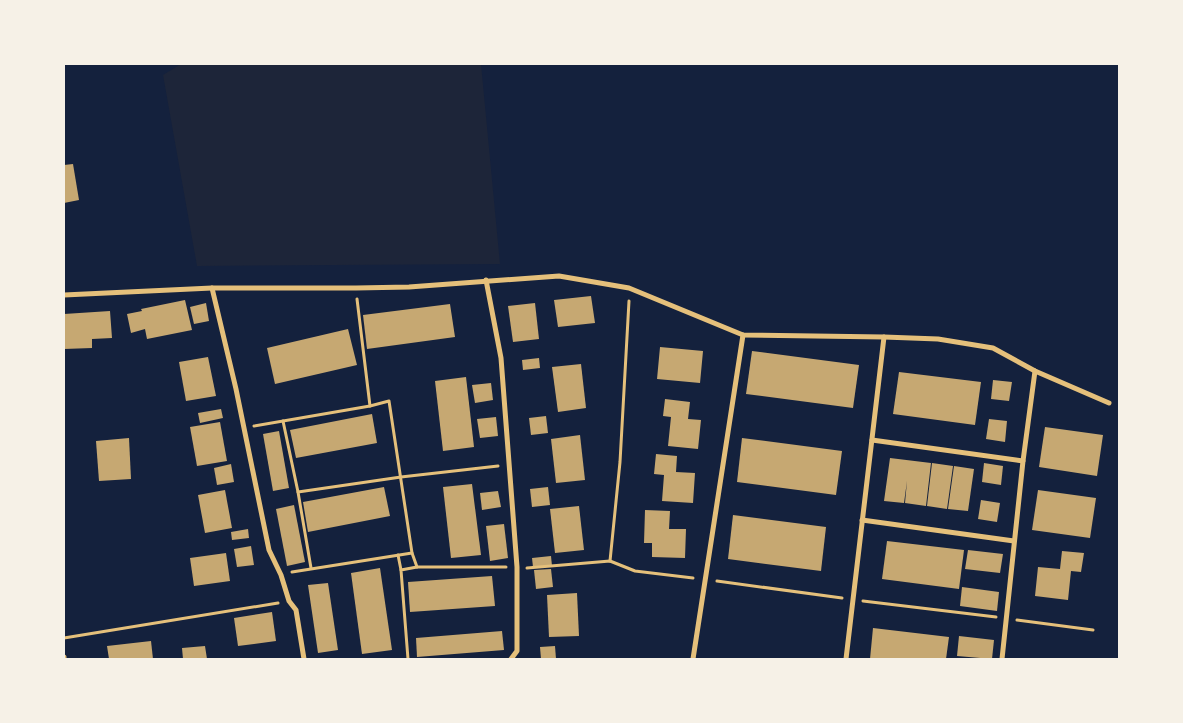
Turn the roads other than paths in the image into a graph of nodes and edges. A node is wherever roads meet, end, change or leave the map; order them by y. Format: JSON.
{"nodes":[{"id":1,"x":486,"y":280,"type":"junction"},
{"id":2,"x":212,"y":288,"type":"junction"},
{"id":3,"x":64,"y":295,"type":"edge"},
{"id":4,"x":744,"y":335,"type":"junction"},
{"id":5,"x":884,"y":337,"type":"junction"},
{"id":6,"x":1035,"y":371,"type":"junction"},
{"id":7,"x":1109,"y":403,"type":"dead end"},
{"id":8,"x":872,"y":440,"type":"junction"},
{"id":9,"x":1023,"y":461,"type":"junction"},
{"id":10,"x":862,"y":520,"type":"junction"},
{"id":11,"x":1014,"y":541,"type":"junction"},
{"id":12,"x":304,"y":659,"type":"edge"},
{"id":13,"x":511,"y":659,"type":"edge"},
{"id":14,"x":693,"y":659,"type":"edge"},
{"id":15,"x":846,"y":659,"type":"edge"},
{"id":16,"x":1002,"y":659,"type":"edge"}],
"edges":[{"from":1,"to":2,"type":"street"},
{"from":1,"to":4,"type":"street"},
{"from":1,"to":13,"type":"street"},
{"from":2,"to":3,"type":"street"},
{"from":2,"to":12,"type":"street"},
{"from":4,"to":5,"type":"street"},
{"from":4,"to":14,"type":"street"},
{"from":5,"to":6,"type":"street"},
{"from":5,"to":8,"type":"street"},
{"from":6,"to":7,"type":"street"},
{"from":6,"to":9,"type":"street"},
{"from":8,"to":9,"type":"street"},
{"from":8,"to":10,"type":"street"},
{"from":9,"to":11,"type":"street"},
{"from":10,"to":11,"type":"street"},
{"from":10,"to":15,"type":"street"},
{"from":11,"to":16,"type":"street"}]}
